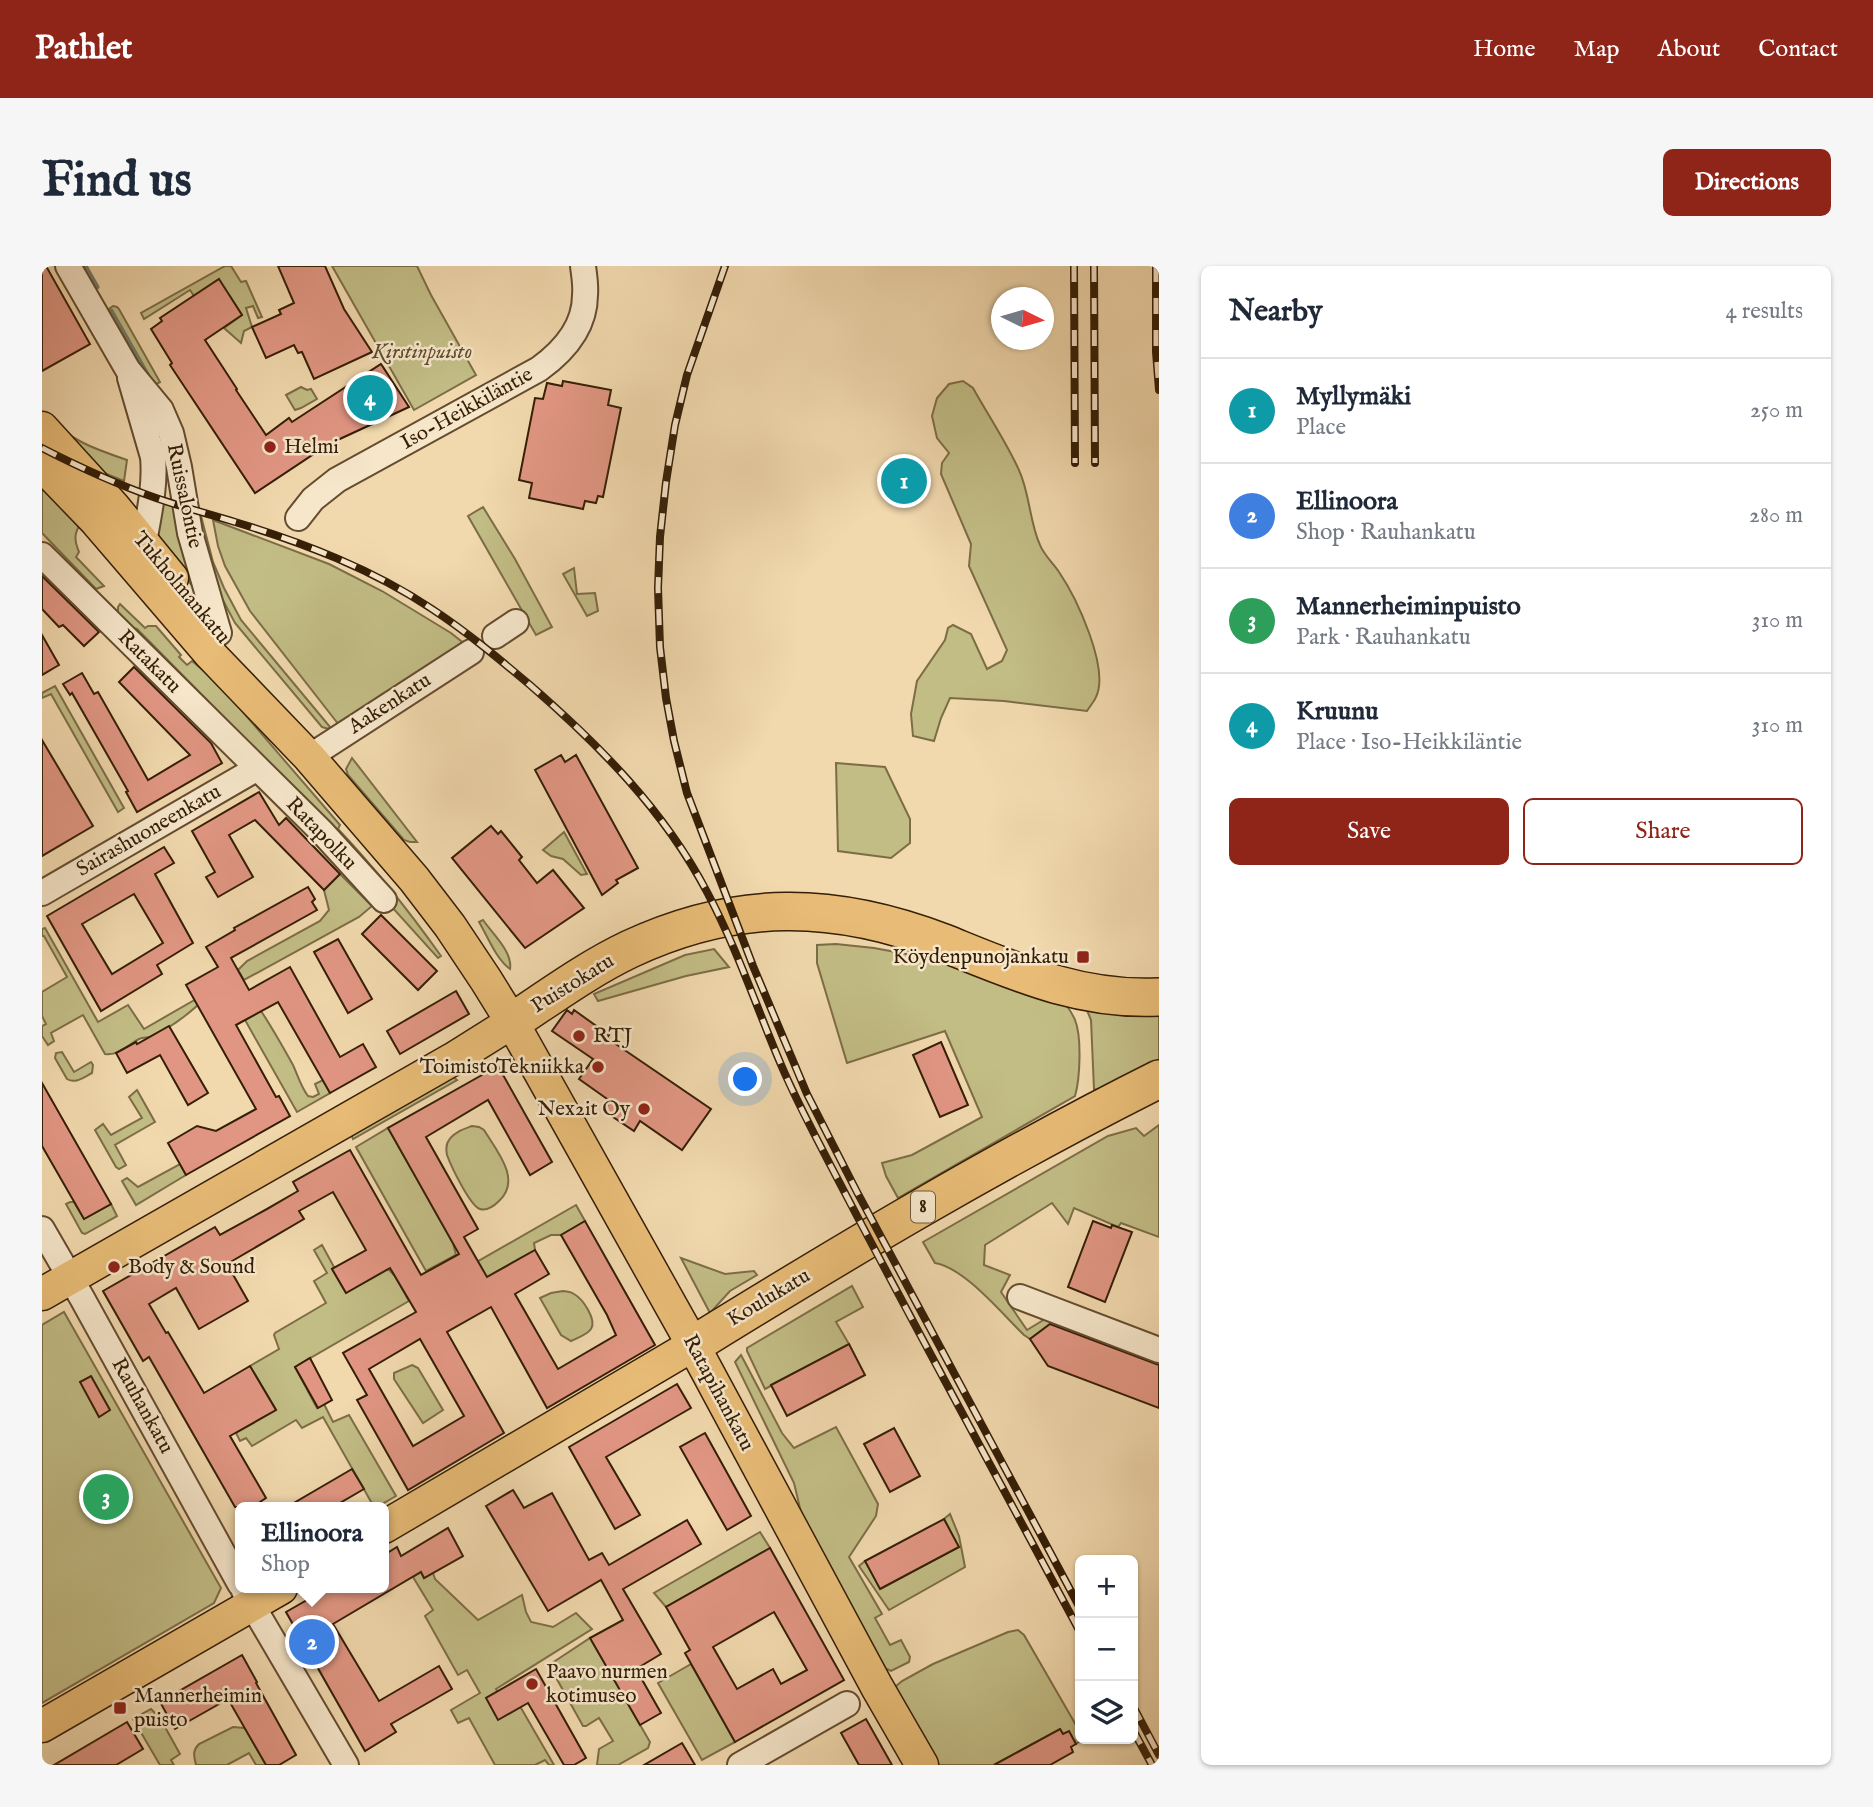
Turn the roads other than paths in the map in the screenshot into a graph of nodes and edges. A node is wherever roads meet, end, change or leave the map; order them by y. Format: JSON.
{"nodes":[{"id":1,"x":68,"y":266,"type":"edge"},
{"id":2,"x":583,"y":266,"type":"edge"},
{"id":3,"x":128,"y":370,"type":"junction"},
{"id":4,"x":42,"y":428,"type":"edge"},
{"id":5,"x":42,"y":465,"type":"edge"},
{"id":6,"x":298,"y":518,"type":"dead end"},
{"id":7,"x":42,"y":555,"type":"edge"},
{"id":8,"x":141,"y":557,"type":"junction"},
{"id":9,"x":516,"y":622,"type":"dead end"},
{"id":10,"x":219,"y":633,"type":"junction"},
{"id":11,"x":495,"y":636,"type":"dead end"},
{"id":12,"x":471,"y":652,"type":"dead end"},
{"id":13,"x":309,"y":757,"type":"junction"},
{"id":14,"x":256,"y":769,"type":"junction"},
{"id":15,"x":42,"y":893,"type":"edge"},
{"id":16,"x":384,"y":900,"type":"dead end"},
{"id":17,"x":1159,"y":998,"type":"edge"},
{"id":18,"x":512,"y":1022,"type":"junction"},
{"id":19,"x":1159,"y":1079,"type":"edge"},
{"id":20,"x":42,"y":1229,"type":"edge"},
{"id":21,"x":70,"y":1278,"type":"junction"},
{"id":22,"x":42,"y":1294,"type":"edge"},
{"id":23,"x":1020,"y":1297,"type":"dead end"},
{"id":24,"x":693,"y":1345,"type":"junction"},
{"id":25,"x":1159,"y":1350,"type":"edge"},
{"id":26,"x":389,"y":1524,"type":"edge"},
{"id":27,"x":235,"y":1574,"type":"edge"},
{"id":28,"x":243,"y":1593,"type":"edge"},
{"id":29,"x":246,"y":1593,"type":"edge"},
{"id":30,"x":847,"y":1704,"type":"dead end"},
{"id":31,"x":42,"y":1726,"type":"edge"},
{"id":32,"x":346,"y":1765,"type":"edge"},
{"id":33,"x":740,"y":1765,"type":"edge"},
{"id":34,"x":922,"y":1765,"type":"edge"}],
"edges":[{"from":1,"to":3,"type":"street","name":"Ruissalontie"},
{"from":2,"to":6,"type":"street","name":"Iso-Heikkiläntie"},
{"from":3,"to":8,"type":"street","name":"Ruissalontie"},
{"from":3,"to":10,"type":"street","name":"Ruissalontie"},
{"from":4,"to":8,"type":"main road","name":"Tukholmankatu"},
{"from":5,"to":8,"type":"main road","name":"Tukholmankatu"},
{"from":7,"to":14,"type":"street","name":"Ratakatu"},
{"from":8,"to":10,"type":"main road","name":"Tukholmankatu"},
{"from":8,"to":13,"type":"main road","name":"Tukholmankatu"},
{"from":9,"to":11,"type":"street"},
{"from":10,"to":13,"type":"main road","name":"Tukholmankatu"},
{"from":12,"to":13,"type":"street","name":"Aakenkatu"},
{"from":13,"to":18,"type":"main road","name":"Tukholmankatu"},
{"from":14,"to":15,"type":"street","name":"Sairashuoneenkatu"},
{"from":14,"to":16,"type":"street","name":"Ratapolku"},
{"from":17,"to":18,"type":"highway","name":"Puistokatu"},
{"from":18,"to":21,"type":"main road","name":"Puistokatu"},
{"from":18,"to":24,"type":"main road","name":"Ratapihankatu"},
{"from":19,"to":24,"type":"highway","name":"Koulukatu","number":"8"},
{"from":20,"to":21,"type":"street","name":"Rauhankatu"},
{"from":21,"to":22,"type":"main road","name":"Puistokatu"},
{"from":21,"to":27,"type":"street","name":"Rauhankatu"},
{"from":23,"to":25,"type":"street"},
{"from":24,"to":26,"type":"main road","name":"Koulukatu","number":"8"},
{"from":24,"to":34,"type":"main road","name":"Ratapihankatu"},
{"from":28,"to":31,"type":"main road"},
{"from":29,"to":32,"type":"street","name":"Rauhankatu"},
{"from":30,"to":33,"type":"street"}]}
